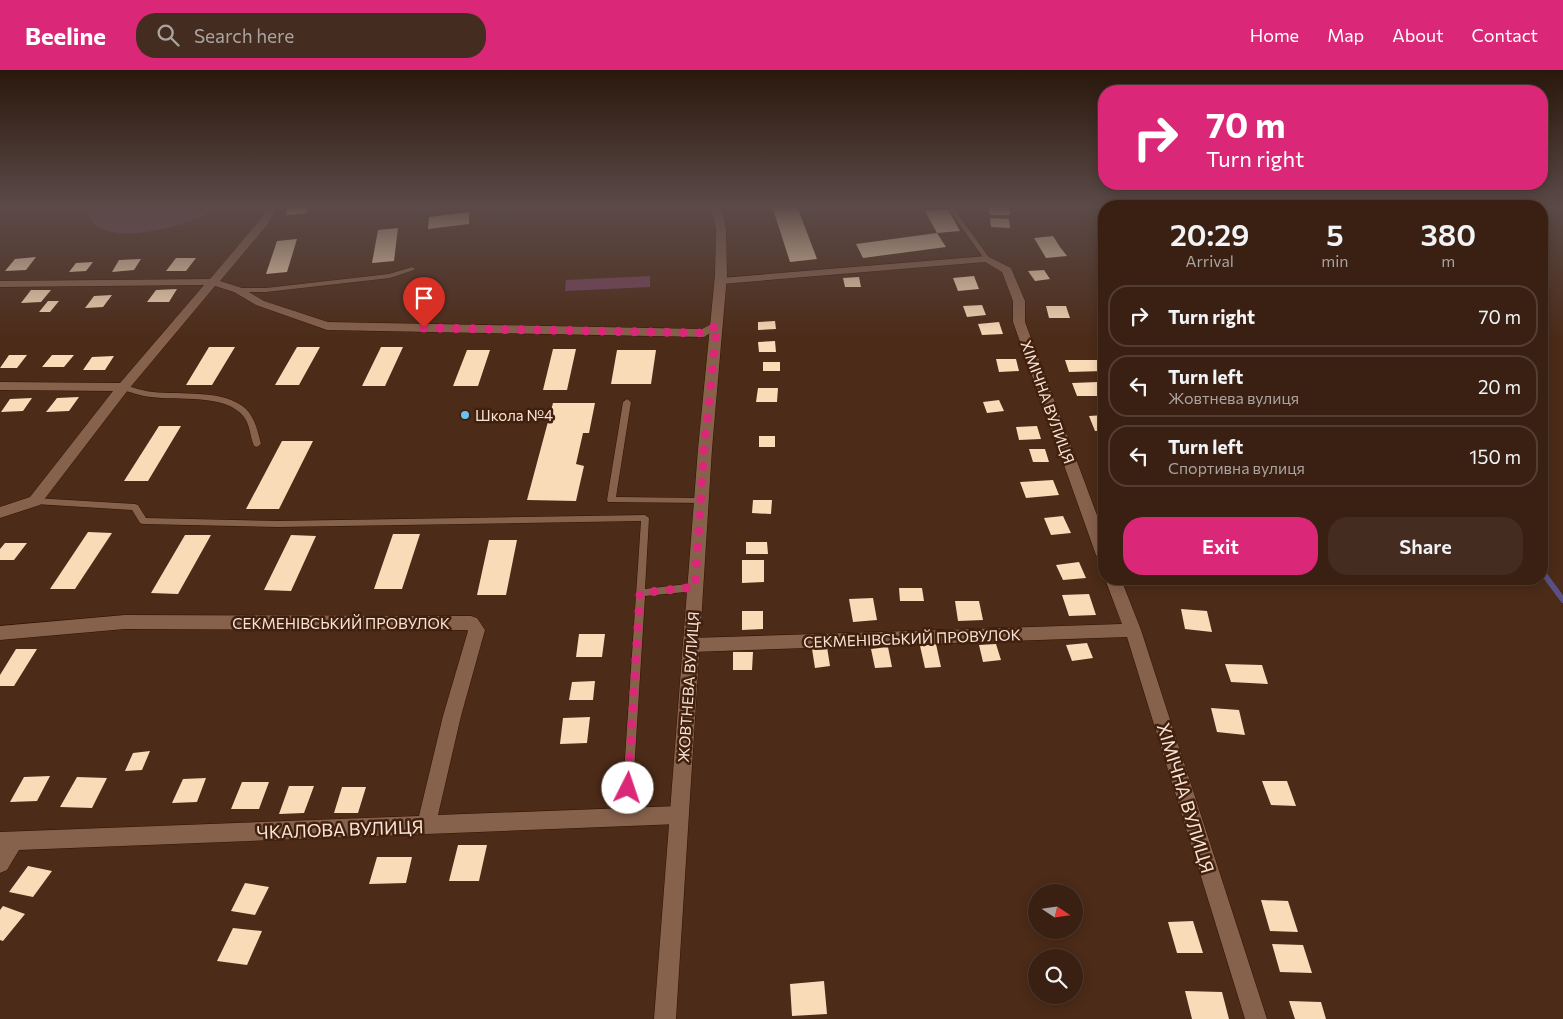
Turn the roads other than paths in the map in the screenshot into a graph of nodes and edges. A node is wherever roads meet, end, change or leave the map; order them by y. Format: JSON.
{"nodes":[{"id":1,"x":240,"y":250,"type":"edge"},
{"id":2,"x":720,"y":250,"type":"edge"},
{"id":3,"x":981,"y":250,"type":"edge"},
{"id":4,"x":987,"y":259,"type":"junction"},
{"id":5,"x":412,"y":269,"type":"dead end"},
{"id":6,"x":721,"y":281,"type":"junction"},
{"id":7,"x":213,"y":282,"type":"junction"},
{"id":8,"x":0,"y":284,"type":"edge"},
{"id":9,"x":238,"y":290,"type":"junction"},
{"id":10,"x":717,"y":325,"type":"junction"},
{"id":11,"x":0,"y":386,"type":"edge"},
{"id":12,"x":123,"y":387,"type":"junction"},
{"id":13,"x":627,"y":402,"type":"dead end"},
{"id":14,"x":256,"y":444,"type":"dead end"},
{"id":15,"x":35,"y":501,"type":"junction"},
{"id":16,"x":701,"y":501,"type":"junction"},
{"id":17,"x":0,"y":513,"type":"edge"},
{"id":18,"x":1098,"y":539,"type":"edge"},
{"id":19,"x":1115,"y":585,"type":"edge"},
{"id":20,"x":695,"y":587,"type":"junction"},
{"id":21,"x":640,"y":593,"type":"junction"},
{"id":22,"x":1133,"y":630,"type":"junction"},
{"id":23,"x":0,"y":633,"type":"edge"},
{"id":24,"x":691,"y":645,"type":"junction"},
{"id":25,"x":628,"y":788,"type":"dead end"},
{"id":26,"x":679,"y":815,"type":"junction"},
{"id":27,"x":426,"y":826,"type":"junction"},
{"id":28,"x":7,"y":841,"type":"edge"},
{"id":29,"x":0,"y":863,"type":"edge"},
{"id":30,"x":665,"y":1019,"type":"edge"},
{"id":31,"x":1256,"y":1019,"type":"edge"}],
"edges":[{"from":1,"to":7,"type":"street"},
{"from":2,"to":6,"type":"street","name":"ЖОВТНЕВА ВУЛИЦЯ"},
{"from":3,"to":4,"type":"lane"},
{"from":4,"to":6,"type":"street"},
{"from":4,"to":18,"type":"street","name":"ХІМІЧНА ВУЛИЦЯ"},
{"from":5,"to":9,"type":"lane"},
{"from":6,"to":10,"type":"street","name":"ЖОВТНЕВА ВУЛИЦЯ"},
{"from":7,"to":8,"type":"street"},
{"from":7,"to":9,"type":"street"},
{"from":7,"to":12,"type":"street"},
{"from":9,"to":10,"type":"street"},
{"from":10,"to":16,"type":"street","name":"ЖОВТНЕВА ВУЛИЦЯ"},
{"from":11,"to":12,"type":"street"},
{"from":12,"to":14,"type":"lane"},
{"from":12,"to":15,"type":"street"},
{"from":13,"to":16,"type":"lane"},
{"from":15,"to":17,"type":"street"},
{"from":15,"to":21,"type":"lane"},
{"from":16,"to":20,"type":"street","name":"ЖОВТНЕВА ВУЛИЦЯ"},
{"from":19,"to":22,"type":"street","name":"ХІМІЧНА ВУЛИЦЯ"},
{"from":20,"to":21,"type":"lane"},
{"from":20,"to":24,"type":"street","name":"ЖОВТНЕВА ВУЛИЦЯ"},
{"from":21,"to":25,"type":"lane"},
{"from":22,"to":24,"type":"street","name":"СЕКМЕНІВСЬКИЙ ПРОВУЛОК"},
{"from":22,"to":31,"type":"street","name":"ХІМІЧНА ВУЛИЦЯ"},
{"from":23,"to":27,"type":"street","name":"СЕКМЕНІВСЬКИЙ ПРОВУЛОК"},
{"from":24,"to":26,"type":"street","name":"ЖОВТНЕВА ВУЛИЦЯ"},
{"from":26,"to":27,"type":"street","name":"ЧКАЛОВА ВУЛИЦЯ"},
{"from":26,"to":30,"type":"street","name":"ЖОВТНЕВА ВУЛИЦЯ"},
{"from":27,"to":28,"type":"street","name":"ЧКАЛОВА ВУЛИЦЯ"},
{"from":28,"to":29,"type":"street"}]}
